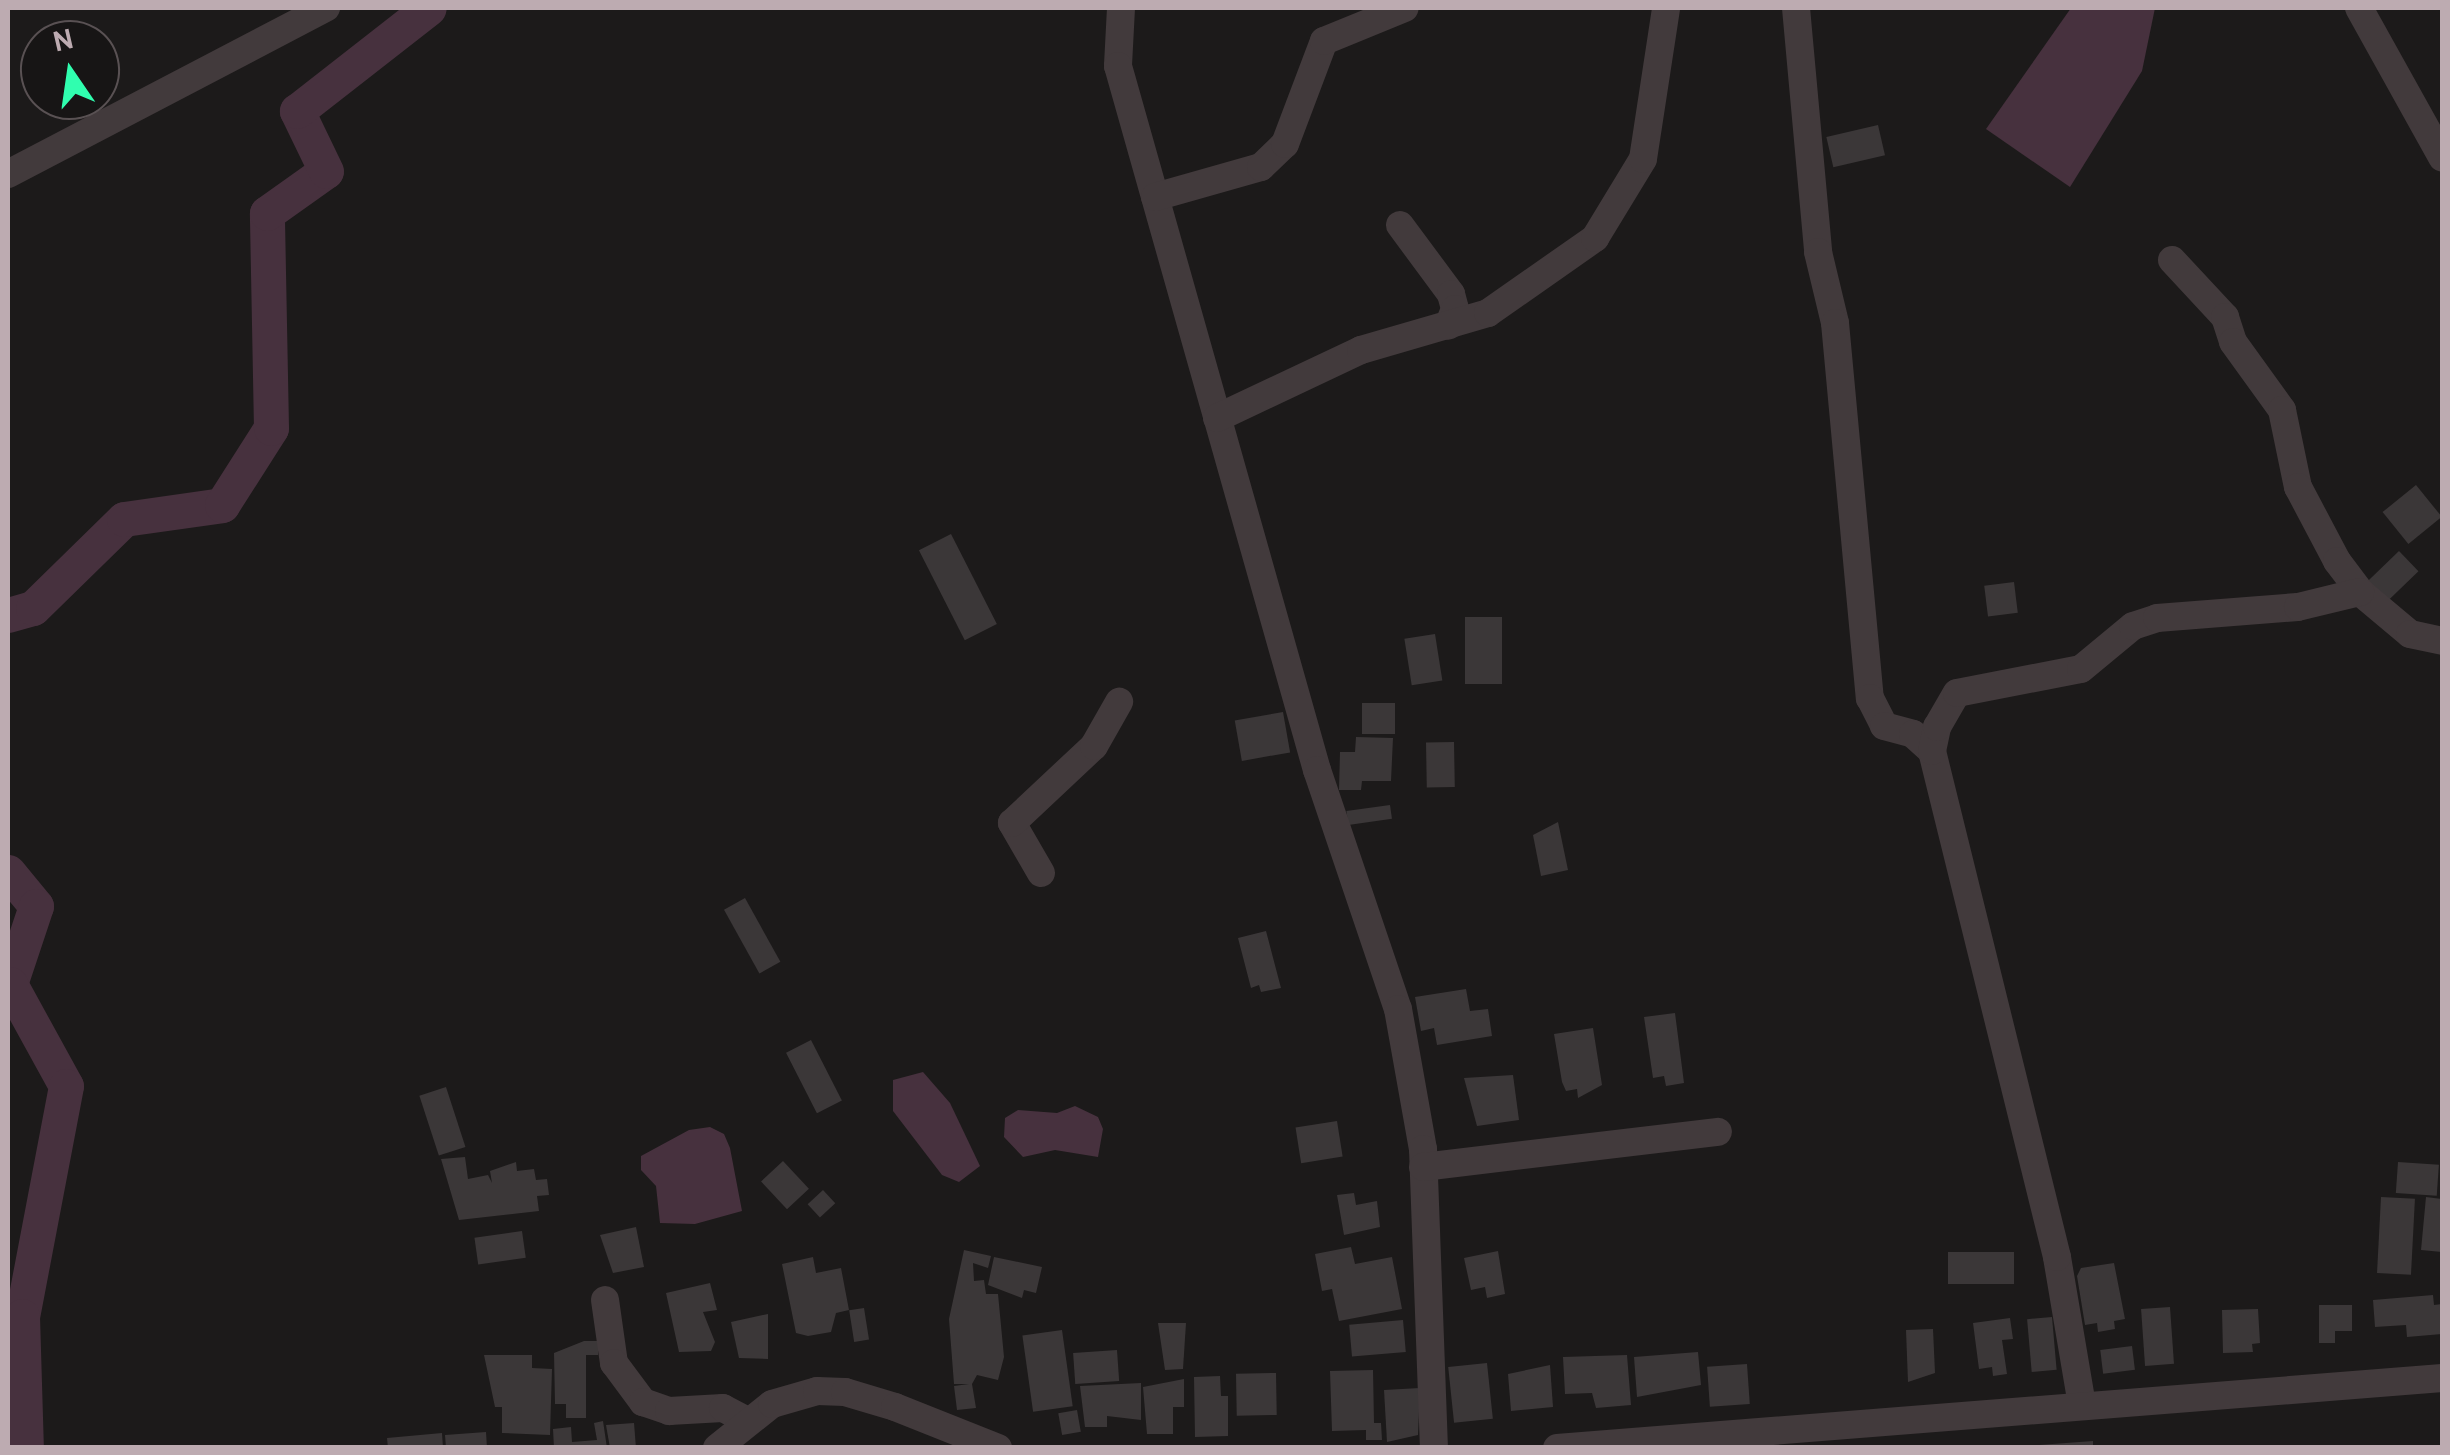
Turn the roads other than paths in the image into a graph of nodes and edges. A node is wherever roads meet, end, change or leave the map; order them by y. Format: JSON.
{"nodes":[{"id":1,"x":326,"y":8,"type":"edge"},
{"id":2,"x":1121,"y":8,"type":"edge"},
{"id":3,"x":1405,"y":8,"type":"edge"},
{"id":4,"x":1666,"y":8,"type":"edge"},
{"id":5,"x":1796,"y":8,"type":"edge"},
{"id":6,"x":2359,"y":8,"type":"edge"},
{"id":7,"x":2442,"y":157,"type":"edge"},
{"id":8,"x":8,"y":174,"type":"edge"},
{"id":9,"x":1155,"y":197,"type":"junction"},
{"id":10,"x":1400,"y":226,"type":"dead end"},
{"id":11,"x":2172,"y":260,"type":"dead end"},
{"id":12,"x":1448,"y":326,"type":"junction"},
{"id":13,"x":1217,"y":418,"type":"junction"},
{"id":14,"x":2360,"y":592,"type":"junction"},
{"id":15,"x":2442,"y":641,"type":"edge"},
{"id":16,"x":1120,"y":702,"type":"dead end"},
{"id":17,"x":1932,"y":752,"type":"junction"},
{"id":18,"x":1041,"y":873,"type":"dead end"},
{"id":19,"x":1718,"y":1132,"type":"dead end"},
{"id":20,"x":1423,"y":1167,"type":"junction"},
{"id":21,"x":606,"y":1300,"type":"dead end"},
{"id":22,"x":2442,"y":1378,"type":"edge"},
{"id":23,"x":2082,"y":1405,"type":"junction"},
{"id":24,"x":748,"y":1420,"type":"junction"},
{"id":25,"x":717,"y":1448,"type":"edge"},
{"id":26,"x":998,"y":1448,"type":"edge"},
{"id":27,"x":1434,"y":1448,"type":"edge"},
{"id":28,"x":1557,"y":1448,"type":"edge"}],
"edges":[{"from":1,"to":8,"type":"street"},
{"from":2,"to":9,"type":"street"},
{"from":3,"to":9,"type":"street"},
{"from":4,"to":12,"type":"street"},
{"from":5,"to":17,"type":"street"},
{"from":6,"to":7,"type":"street"},
{"from":9,"to":13,"type":"street"},
{"from":10,"to":12,"type":"street"},
{"from":11,"to":14,"type":"street"},
{"from":12,"to":13,"type":"street"},
{"from":13,"to":20,"type":"street"},
{"from":14,"to":15,"type":"street"},
{"from":14,"to":17,"type":"street"},
{"from":16,"to":18,"type":"street"},
{"from":17,"to":23,"type":"street"},
{"from":19,"to":20,"type":"street"},
{"from":20,"to":27,"type":"street"},
{"from":21,"to":24,"type":"street"},
{"from":22,"to":23,"type":"street"},
{"from":23,"to":28,"type":"street"},
{"from":24,"to":25,"type":"street"},
{"from":24,"to":26,"type":"street"}]}
